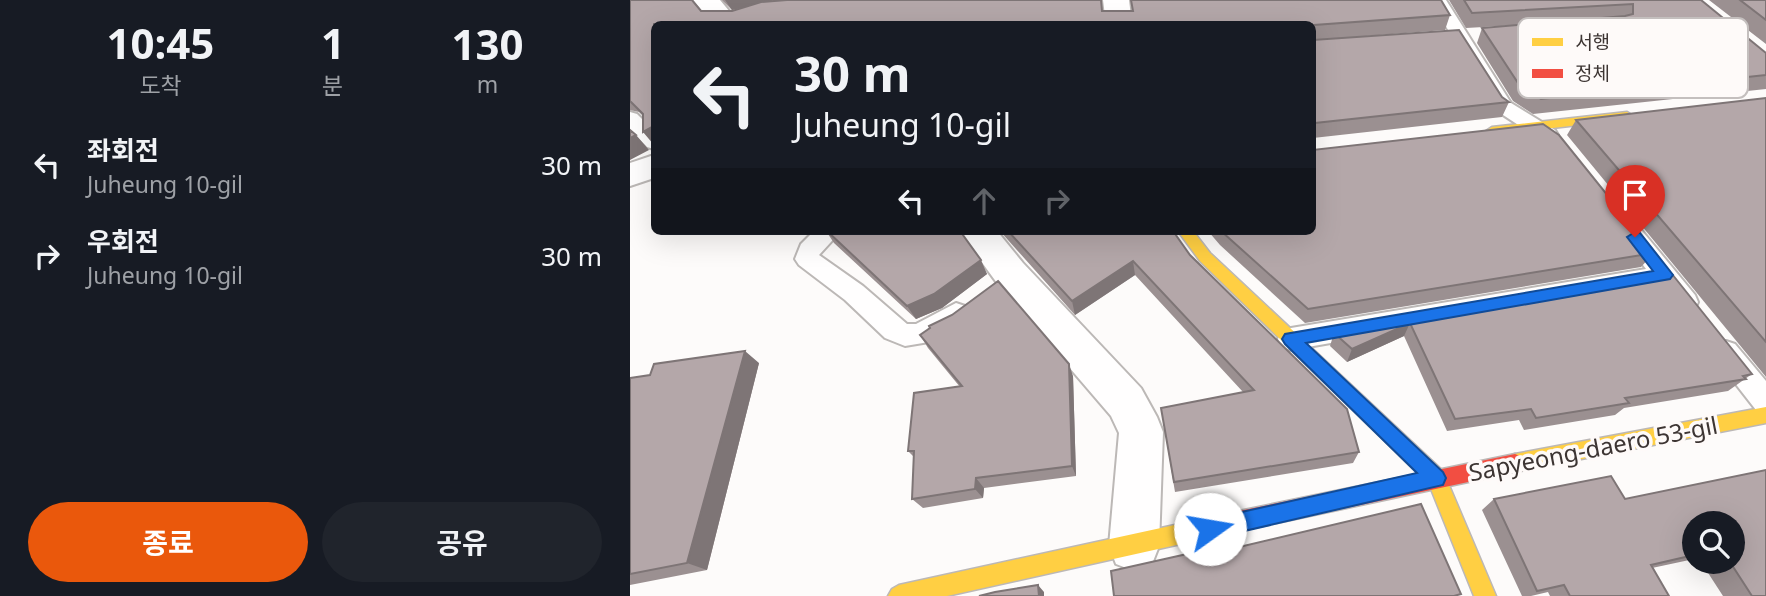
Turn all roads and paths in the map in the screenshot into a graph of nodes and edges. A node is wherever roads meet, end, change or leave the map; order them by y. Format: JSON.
{"nodes":[{"id":1,"x":706,"y":0,"type":"edge"},
{"id":2,"x":1116,"y":0,"type":"edge"},
{"id":3,"x":1438,"y":0,"type":"edge"},
{"id":4,"x":729,"y":21,"type":"edge"},
{"id":5,"x":1119,"y":21,"type":"edge"},
{"id":6,"x":1486,"y":34,"type":"edge"},
{"id":7,"x":1454,"y":37,"type":"junction"},
{"id":8,"x":1643,"y":114,"type":"edge"},
{"id":9,"x":630,"y":118,"type":"edge"},
{"id":10,"x":1534,"y":126,"type":"junction"},
{"id":11,"x":1478,"y":132,"type":"edge"},
{"id":12,"x":651,"y":139,"type":"edge"},
{"id":13,"x":1567,"y":153,"type":"edge"},
{"id":14,"x":651,"y":167,"type":"edge"},
{"id":15,"x":630,"y":175,"type":"edge"},
{"id":16,"x":1616,"y":214,"type":"edge"},
{"id":17,"x":825,"y":235,"type":"edge"},
{"id":18,"x":978,"y":235,"type":"edge"},
{"id":19,"x":1188,"y":235,"type":"edge"},
{"id":20,"x":1665,"y":275,"type":"junction"},
{"id":21,"x":991,"y":288,"type":"junction"},
{"id":22,"x":1699,"y":317,"type":"edge"},
{"id":23,"x":1715,"y":338,"type":"edge"},
{"id":24,"x":1291,"y":339,"type":"junction"},
{"id":25,"x":1766,"y":401,"type":"edge"},
{"id":26,"x":1766,"y":415,"type":"edge"},
{"id":27,"x":1436,"y":478,"type":"junction"},
{"id":28,"x":1134,"y":546,"type":"junction"},
{"id":29,"x":899,"y":596,"type":"edge"},
{"id":30,"x":1485,"y":596,"type":"edge"}],
"edges":[{"from":1,"to":4,"type":"street"},
{"from":2,"to":5,"type":"street"},
{"from":3,"to":7,"type":"lane"},
{"from":6,"to":7,"type":"lane"},
{"from":7,"to":10,"type":"lane"},
{"from":8,"to":10,"type":"street"},
{"from":9,"to":12,"type":"lane"},
{"from":10,"to":11,"type":"street"},
{"from":10,"to":13,"type":"lane"},
{"from":14,"to":15,"type":"street"},
{"from":16,"to":20,"type":"lane"},
{"from":17,"to":21,"type":"lane"},
{"from":18,"to":21,"type":"street"},
{"from":19,"to":24,"type":"street"},
{"from":20,"to":22,"type":"lane"},
{"from":20,"to":24,"type":"lane"},
{"from":21,"to":28,"type":"street"},
{"from":23,"to":25,"type":"lane"},
{"from":24,"to":27,"type":"street"},
{"from":26,"to":27,"type":"street","name":"Sapyeong-daero 53-gil"},
{"from":27,"to":28,"type":"street","name":"Sapyeong-daero 53-gil"},
{"from":27,"to":30,"type":"street"},
{"from":28,"to":29,"type":"street","name":"Sapyeong-daero 53-gil"}]}
